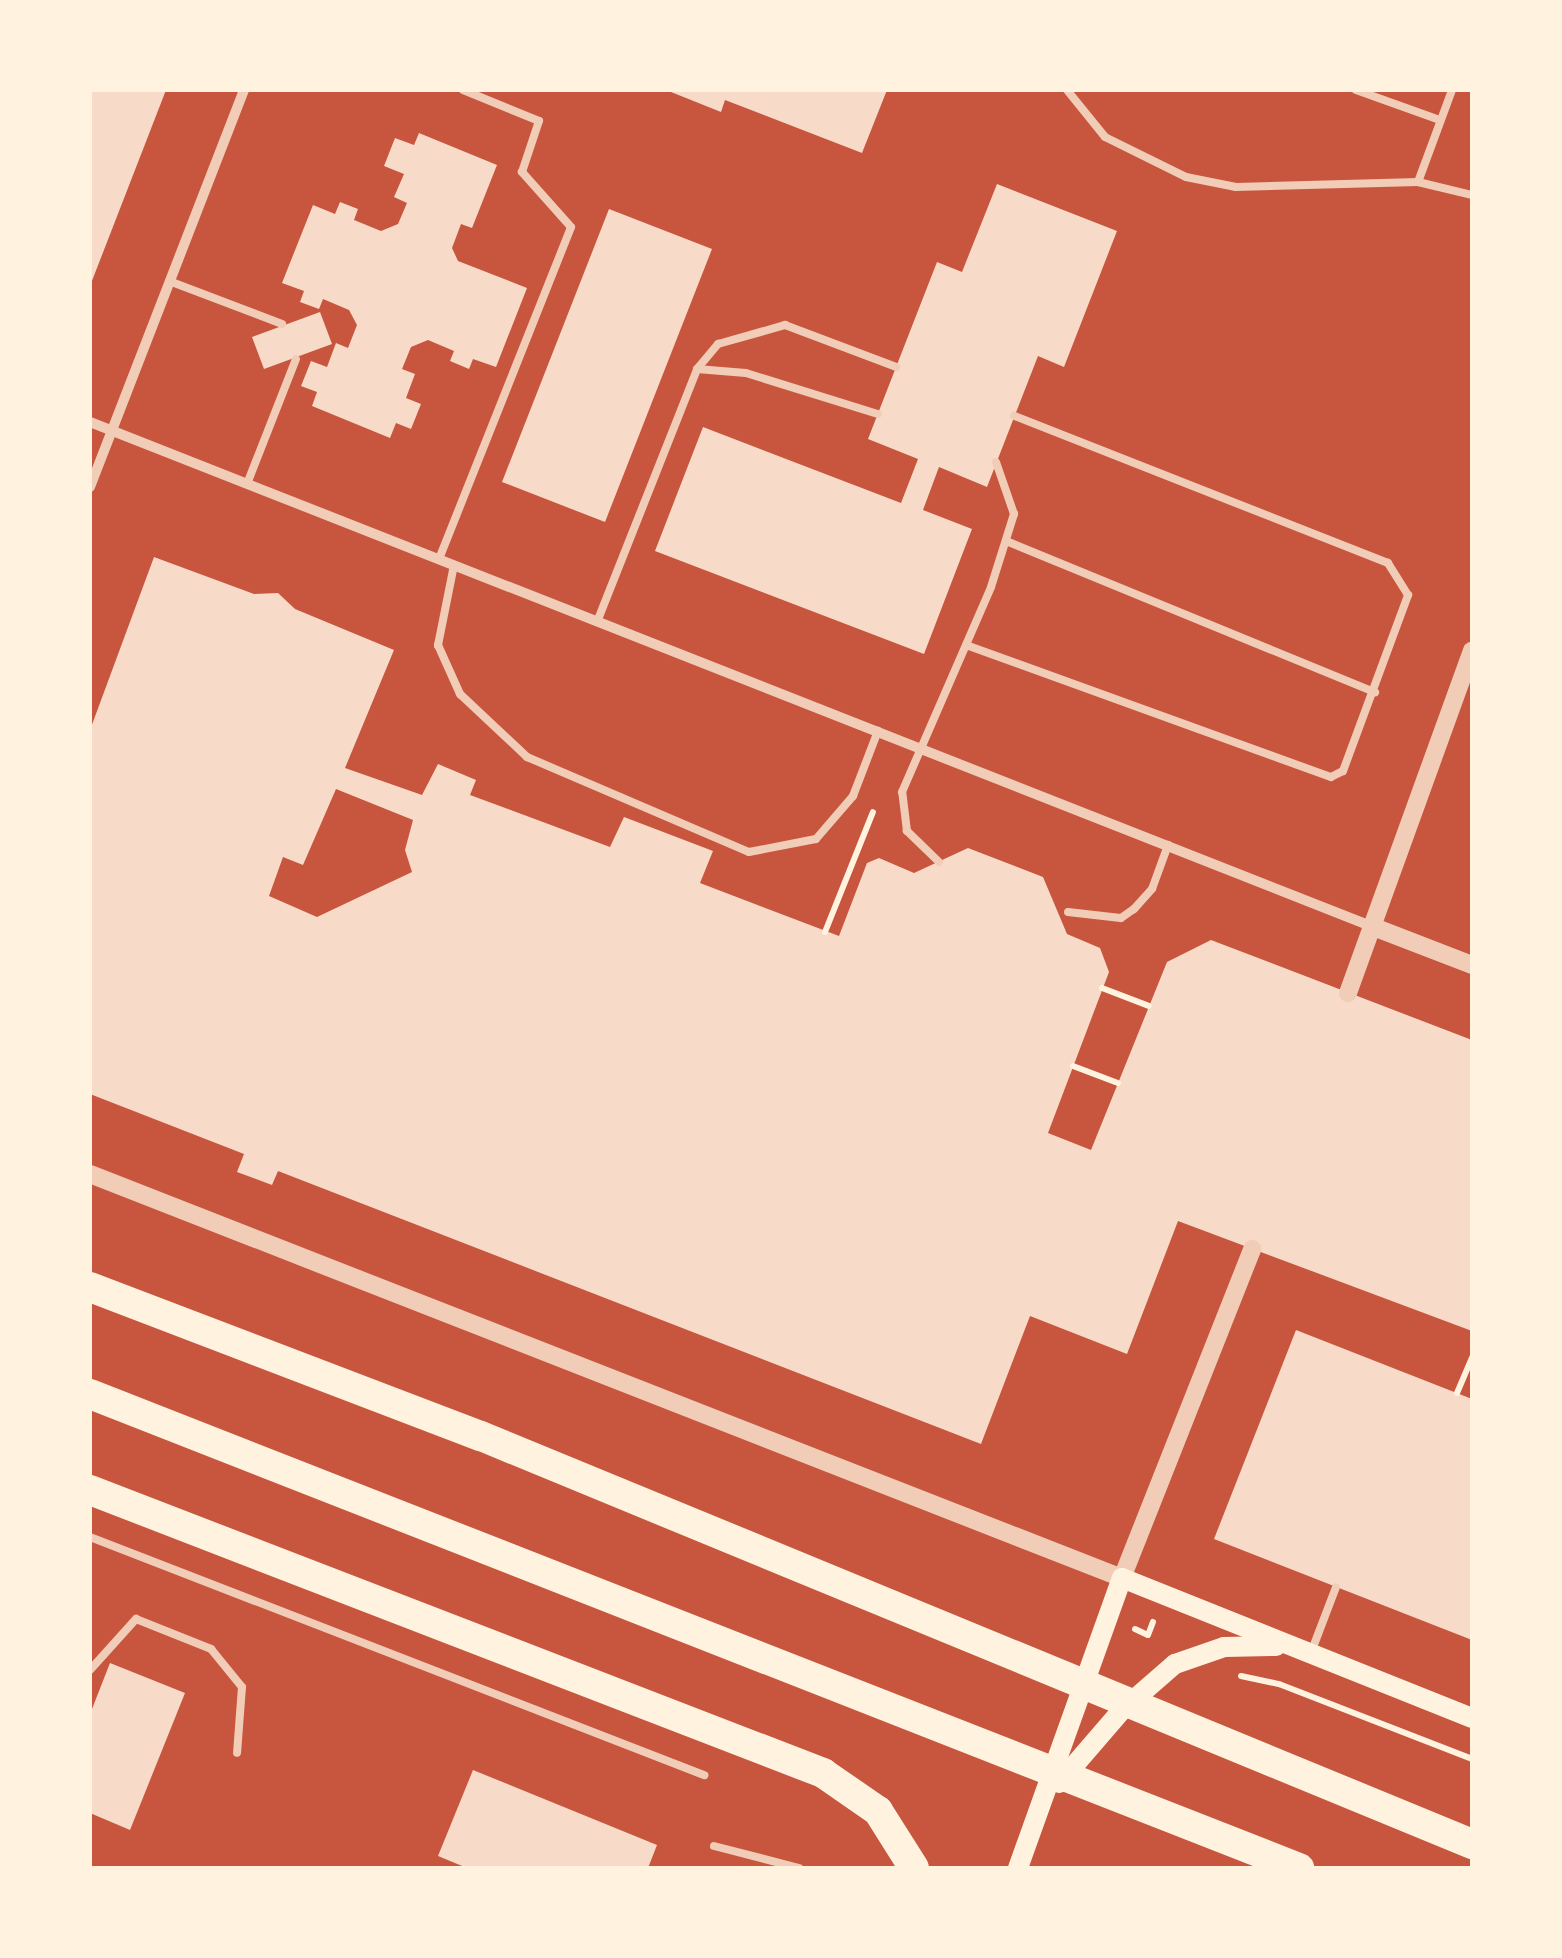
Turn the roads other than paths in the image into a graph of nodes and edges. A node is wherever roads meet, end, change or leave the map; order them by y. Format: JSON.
{"nodes":[{"id":1,"x":244,"y":90,"type":"edge"},
{"id":2,"x":463,"y":90,"type":"edge"},
{"id":3,"x":1067,"y":90,"type":"edge"},
{"id":4,"x":1356,"y":90,"type":"edge"},
{"id":5,"x":1452,"y":90,"type":"edge"},
{"id":6,"x":1440,"y":120,"type":"junction"},
{"id":7,"x":1418,"y":182,"type":"junction"},
{"id":8,"x":1472,"y":195,"type":"edge"},
{"id":9,"x":170,"y":281,"type":"junction"},
{"id":10,"x":282,"y":324,"type":"dead end"},
{"id":11,"x":296,"y":359,"type":"dead end"},
{"id":12,"x":896,"y":368,"type":"dead end"},
{"id":13,"x":697,"y":370,"type":"junction"},
{"id":14,"x":878,"y":414,"type":"dead end"},
{"id":15,"x":1014,"y":416,"type":"dead end"},
{"id":16,"x":90,"y":422,"type":"edge"},
{"id":17,"x":112,"y":430,"type":"junction"},
{"id":18,"x":996,"y":462,"type":"dead end"},
{"id":19,"x":247,"y":484,"type":"junction"},
{"id":20,"x":90,"y":487,"type":"edge"},
{"id":21,"x":1006,"y":541,"type":"junction"},
{"id":22,"x":439,"y":559,"type":"junction"},
{"id":23,"x":454,"y":565,"type":"junction"},
{"id":24,"x":597,"y":622,"type":"junction"},
{"id":25,"x":966,"y":644,"type":"junction"},
{"id":26,"x":1472,"y":651,"type":"edge"},
{"id":27,"x":1375,"y":692,"type":"junction"},
{"id":28,"x":878,"y":731,"type":"junction"},
{"id":29,"x":922,"y":749,"type":"junction"},
{"id":30,"x":1168,"y":846,"type":"junction"},
{"id":31,"x":939,"y":862,"type":"dead end"},
{"id":32,"x":1068,"y":912,"type":"dead end"},
{"id":33,"x":1371,"y":926,"type":"junction"},
{"id":34,"x":1472,"y":965,"type":"edge"},
{"id":35,"x":1348,"y":993,"type":"dead end"},
{"id":36,"x":90,"y":1174,"type":"edge"},
{"id":37,"x":1252,"y":1249,"type":"dead end"},
{"id":38,"x":90,"y":1287,"type":"edge"},
{"id":39,"x":90,"y":1394,"type":"edge"},
{"id":40,"x":90,"y":1490,"type":"edge"},
{"id":41,"x":90,"y":1537,"type":"edge"},
{"id":42,"x":1122,"y":1578,"type":"junction"},
{"id":43,"x":1336,"y":1586,"type":"dead end"},
{"id":44,"x":1288,"y":1646,"type":"junction"},
{"id":45,"x":1311,"y":1654,"type":"junction"},
{"id":46,"x":90,"y":1670,"type":"edge"},
{"id":47,"x":1472,"y":1718,"type":"edge"},
{"id":48,"x":236,"y":1753,"type":"dead end"},
{"id":49,"x":704,"y":1775,"type":"dead end"},
{"id":50,"x":1042,"y":1804,"type":"junction"},
{"id":51,"x":1472,"y":1844,"type":"edge"},
{"id":52,"x":714,"y":1846,"type":"dead end"},
{"id":53,"x":799,"y":1868,"type":"edge"},
{"id":54,"x":914,"y":1868,"type":"edge"},
{"id":55,"x":1018,"y":1868,"type":"edge"},
{"id":56,"x":1299,"y":1868,"type":"edge"}],
"edges":[{"from":1,"to":9,"type":"street"},
{"from":2,"to":22,"type":"lane"},
{"from":3,"to":7,"type":"lane"},
{"from":4,"to":6,"type":"lane"},
{"from":5,"to":6,"type":"lane"},
{"from":6,"to":7,"type":"lane"},
{"from":7,"to":8,"type":"lane"},
{"from":9,"to":10,"type":"lane"},
{"from":9,"to":17,"type":"street"},
{"from":11,"to":19,"type":"lane"},
{"from":12,"to":13,"type":"lane"},
{"from":13,"to":14,"type":"lane"},
{"from":13,"to":24,"type":"lane"},
{"from":15,"to":27,"type":"lane"},
{"from":16,"to":17,"type":"street"},
{"from":17,"to":19,"type":"street"},
{"from":17,"to":20,"type":"street"},
{"from":18,"to":21,"type":"lane"},
{"from":19,"to":22,"type":"street"},
{"from":21,"to":25,"type":"lane"},
{"from":21,"to":27,"type":"lane"},
{"from":22,"to":23,"type":"street"},
{"from":23,"to":24,"type":"street"},
{"from":23,"to":28,"type":"lane"},
{"from":24,"to":28,"type":"street"},
{"from":25,"to":27,"type":"lane"},
{"from":25,"to":29,"type":"lane"},
{"from":26,"to":33,"type":"street"},
{"from":28,"to":29,"type":"street"},
{"from":29,"to":30,"type":"street"},
{"from":29,"to":31,"type":"lane"},
{"from":30,"to":32,"type":"lane"},
{"from":30,"to":33,"type":"street"},
{"from":33,"to":34,"type":"street"},
{"from":33,"to":35,"type":"street"},
{"from":36,"to":42,"type":"street"},
{"from":37,"to":42,"type":"street"},
{"from":38,"to":51,"type":"highway"},
{"from":39,"to":56,"type":"highway"},
{"from":40,"to":54,"type":"highway"},
{"from":41,"to":49,"type":"lane"},
{"from":42,"to":44,"type":"main road"},
{"from":42,"to":50,"type":"main road"},
{"from":43,"to":45,"type":"lane"},
{"from":44,"to":45,"type":"main road"},
{"from":44,"to":50,"type":"main road"},
{"from":45,"to":47,"type":"main road"},
{"from":46,"to":48,"type":"lane"},
{"from":50,"to":55,"type":"main road"},
{"from":52,"to":53,"type":"lane"}]}
